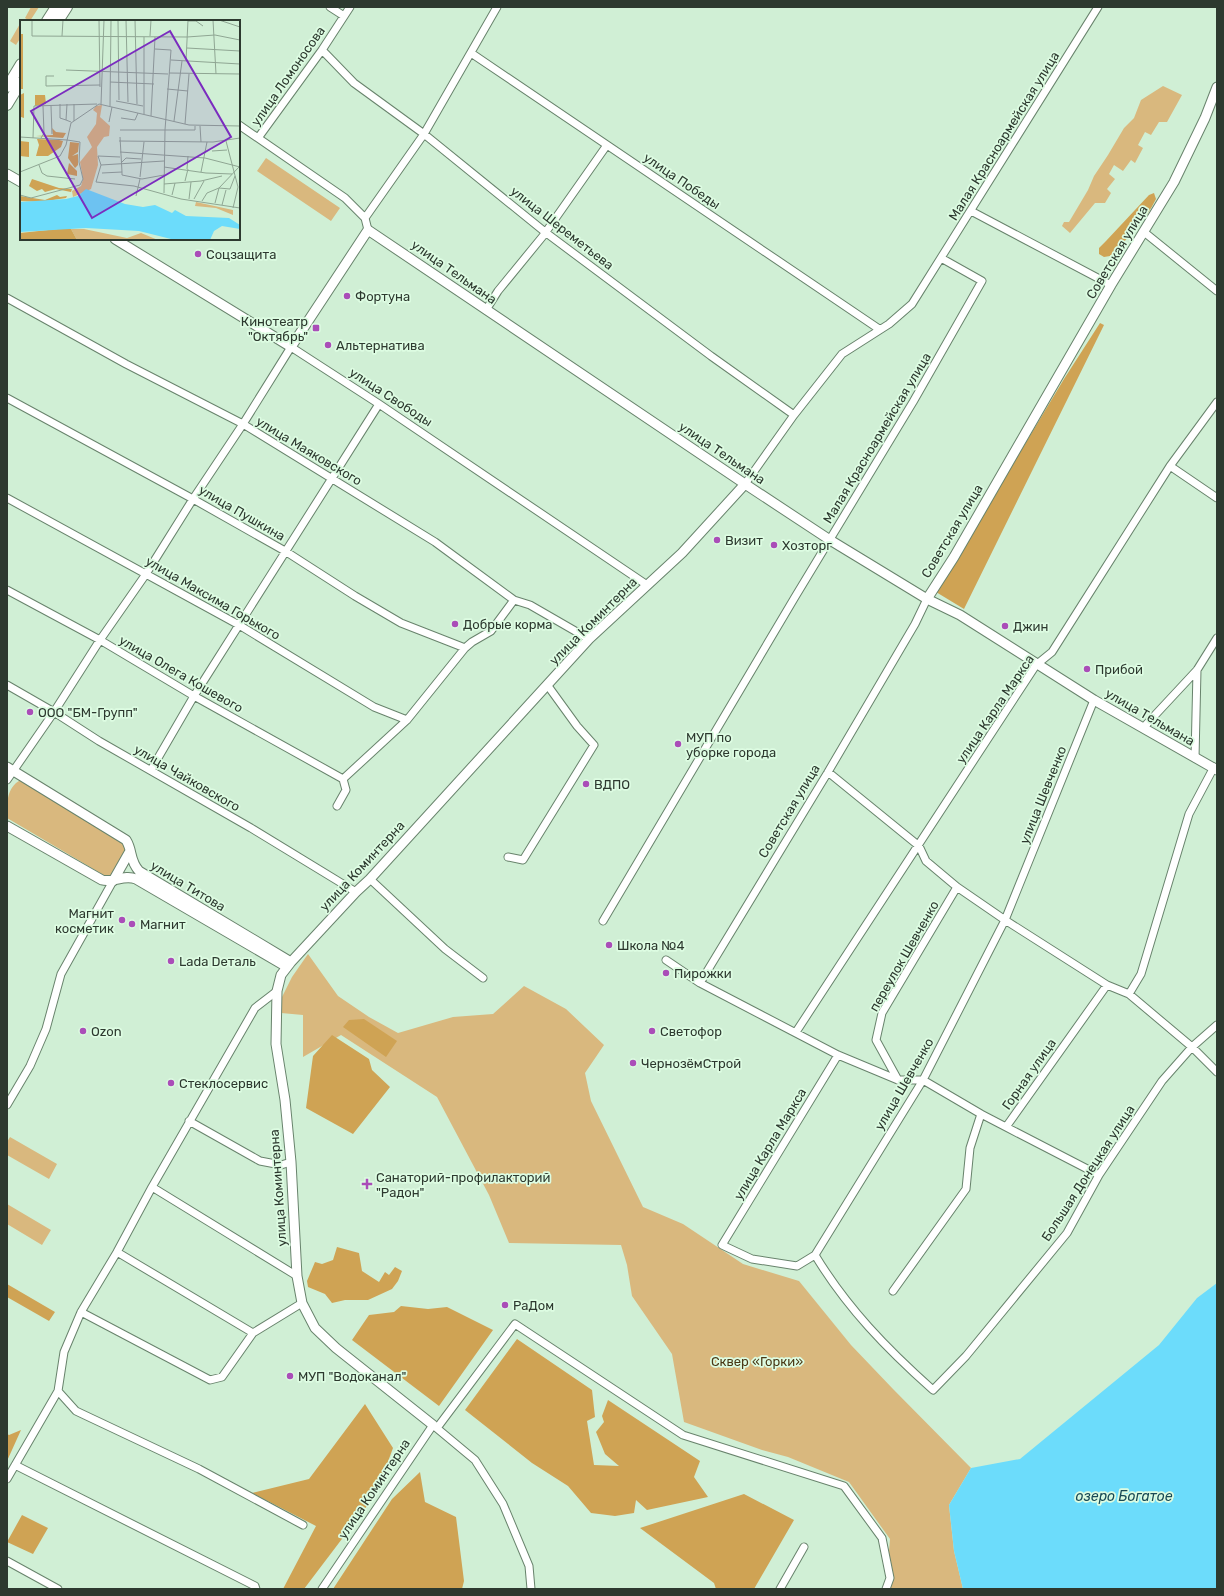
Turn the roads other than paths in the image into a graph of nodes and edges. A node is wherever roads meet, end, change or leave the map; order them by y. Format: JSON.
{"nodes":[{"id":1,"x":56,"y":7,"type":"edge"},
{"id":2,"x":67,"y":7,"type":"edge"},
{"id":3,"x":330,"y":7,"type":"edge"},
{"id":4,"x":350,"y":7,"type":"edge"},
{"id":5,"x":497,"y":7,"type":"edge"},
{"id":6,"x":1098,"y":7,"type":"edge"},
{"id":7,"x":344,"y":16,"type":"junction"},
{"id":8,"x":48,"y":20,"type":"edge"},
{"id":9,"x":59,"y":20,"type":"edge"},
{"id":10,"x":322,"y":50,"type":"junction"},
{"id":11,"x":471,"y":53,"type":"junction"},
{"id":12,"x":20,"y":66,"type":"edge"},
{"id":13,"x":20,"y":84,"type":"edge"},
{"id":14,"x":7,"y":87,"type":"edge"},
{"id":15,"x":1217,"y":87,"type":"edge"},
{"id":16,"x":7,"y":105,"type":"edge"},
{"id":17,"x":240,"y":126,"type":"edge"},
{"id":18,"x":424,"y":134,"type":"junction"},
{"id":19,"x":258,"y":138,"type":"junction"},
{"id":20,"x":607,"y":145,"type":"junction"},
{"id":21,"x":7,"y":174,"type":"edge"},
{"id":22,"x":20,"y":181,"type":"edge"},
{"id":23,"x":971,"y":211,"type":"junction"},
{"id":24,"x":365,"y":218,"type":"junction"},
{"id":25,"x":368,"y":230,"type":"junction"},
{"id":26,"x":545,"y":232,"type":"junction"},
{"id":27,"x":1144,"y":232,"type":"junction"},
{"id":28,"x":118,"y":240,"type":"edge"},
{"id":29,"x":941,"y":258,"type":"junction"},
{"id":30,"x":1111,"y":286,"type":"junction"},
{"id":31,"x":1217,"y":291,"type":"edge"},
{"id":32,"x":7,"y":298,"type":"edge"},
{"id":33,"x":486,"y":310,"type":"junction"},
{"id":34,"x":879,"y":329,"type":"junction"},
{"id":35,"x":291,"y":347,"type":"junction"},
{"id":36,"x":7,"y":398,"type":"edge"},
{"id":37,"x":1217,"y":402,"type":"edge"},
{"id":38,"x":379,"y":404,"type":"junction"},
{"id":39,"x":794,"y":415,"type":"junction"},
{"id":40,"x":243,"y":424,"type":"junction"},
{"id":41,"x":1170,"y":466,"type":"junction"},
{"id":42,"x":332,"y":479,"type":"junction"},
{"id":43,"x":745,"y":484,"type":"junction"},
{"id":44,"x":7,"y":498,"type":"edge"},
{"id":45,"x":1217,"y":498,"type":"edge"},
{"id":46,"x":193,"y":499,"type":"junction"},
{"id":47,"x":830,"y":540,"type":"junction"},
{"id":48,"x":285,"y":551,"type":"junction"},
{"id":49,"x":146,"y":574,"type":"junction"},
{"id":50,"x":647,"y":585,"type":"junction"},
{"id":51,"x":7,"y":590,"type":"edge"},
{"id":52,"x":926,"y":599,"type":"junction"},
{"id":53,"x":514,"y":600,"type":"junction"},
{"id":54,"x":239,"y":625,"type":"junction"},
{"id":55,"x":1217,"y":638,"type":"edge"},
{"id":56,"x":589,"y":639,"type":"junction"},
{"id":57,"x":100,"y":640,"type":"junction"},
{"id":58,"x":465,"y":648,"type":"junction"},
{"id":59,"x":1036,"y":665,"type":"junction"},
{"id":60,"x":1197,"y":670,"type":"junction"},
{"id":61,"x":7,"y":685,"type":"edge"},
{"id":62,"x":548,"y":686,"type":"junction"},
{"id":63,"x":194,"y":696,"type":"junction"},
{"id":64,"x":1094,"y":700,"type":"junction"},
{"id":65,"x":54,"y":712,"type":"junction"},
{"id":66,"x":408,"y":720,"type":"junction"},
{"id":67,"x":1143,"y":728,"type":"junction"},
{"id":68,"x":1195,"y":758,"type":"junction"},
{"id":69,"x":10,"y":769,"type":"edge"},
{"id":70,"x":1215,"y":769,"type":"edge"},
{"id":71,"x":150,"y":770,"type":"junction"},
{"id":72,"x":828,"y":772,"type":"junction"},
{"id":73,"x":343,"y":779,"type":"junction"},
{"id":74,"x":7,"y":780,"type":"edge"},
{"id":75,"x":337,"y":806,"type":"dead end"},
{"id":76,"x":7,"y":826,"type":"edge"},
{"id":77,"x":919,"y":846,"type":"junction"},
{"id":78,"x":130,"y":851,"type":"junction"},
{"id":79,"x":508,"y":857,"type":"dead end"},
{"id":80,"x":370,"y":879,"type":"junction"},
{"id":81,"x":102,"y":880,"type":"junction"},
{"id":82,"x":113,"y":881,"type":"junction"},
{"id":83,"x":958,"y":887,"type":"junction"},
{"id":84,"x":356,"y":892,"type":"junction"},
{"id":85,"x":105,"y":893,"type":"junction"},
{"id":86,"x":1005,"y":920,"type":"junction"},
{"id":87,"x":603,"y":921,"type":"dead end"},
{"id":88,"x":666,"y":960,"type":"dead end"},
{"id":89,"x":289,"y":964,"type":"junction"},
{"id":90,"x":483,"y":978,"type":"dead end"},
{"id":91,"x":700,"y":983,"type":"junction"},
{"id":92,"x":1107,"y":985,"type":"junction"},
{"id":93,"x":277,"y":991,"type":"junction"},
{"id":94,"x":1129,"y":994,"type":"junction"},
{"id":95,"x":1217,"y":1024,"type":"edge"},
{"id":96,"x":796,"y":1032,"type":"junction"},
{"id":97,"x":1192,"y":1047,"type":"junction"},
{"id":98,"x":838,"y":1055,"type":"junction"},
{"id":99,"x":1217,"y":1072,"type":"edge"},
{"id":100,"x":898,"y":1080,"type":"junction"},
{"id":101,"x":923,"y":1080,"type":"junction"},
{"id":102,"x":7,"y":1105,"type":"edge"},
{"id":103,"x":981,"y":1114,"type":"junction"},
{"id":104,"x":189,"y":1121,"type":"junction"},
{"id":105,"x":1006,"y":1127,"type":"junction"},
{"id":106,"x":291,"y":1162,"type":"junction"},
{"id":107,"x":1099,"y":1175,"type":"junction"},
{"id":108,"x":152,"y":1187,"type":"junction"},
{"id":109,"x":117,"y":1252,"type":"junction"},
{"id":110,"x":815,"y":1255,"type":"junction"},
{"id":111,"x":297,"y":1276,"type":"junction"},
{"id":112,"x":893,"y":1291,"type":"dead end"},
{"id":113,"x":302,"y":1303,"type":"junction"},
{"id":114,"x":81,"y":1312,"type":"junction"},
{"id":115,"x":253,"y":1333,"type":"junction"},
{"id":116,"x":58,"y":1391,"type":"junction"},
{"id":117,"x":435,"y":1426,"type":"junction"},
{"id":118,"x":15,"y":1465,"type":"junction"},
{"id":119,"x":7,"y":1479,"type":"edge"},
{"id":120,"x":303,"y":1526,"type":"dead end"},
{"id":121,"x":804,"y":1547,"type":"dead end"},
{"id":122,"x":7,"y":1561,"type":"edge"},
{"id":123,"x":58,"y":1589,"type":"edge"},
{"id":124,"x":256,"y":1589,"type":"edge"},
{"id":125,"x":322,"y":1589,"type":"edge"},
{"id":126,"x":531,"y":1589,"type":"edge"},
{"id":127,"x":780,"y":1589,"type":"edge"},
{"id":128,"x":886,"y":1589,"type":"edge"}],
"edges":[{"from":1,"to":8,"type":"main road"},
{"from":2,"to":9,"type":"main road"},
{"from":3,"to":7,"type":"street"},
{"from":4,"to":7,"type":"street","name":"улица Ломоносова"},
{"from":5,"to":11,"type":"street"},
{"from":6,"to":23,"type":"street","name":"Малая Красноармейская улица"},
{"from":7,"to":10,"type":"street","name":"улица Ломоносова"},
{"from":10,"to":18,"type":"street","name":"улица Шереметьева"},
{"from":10,"to":19,"type":"street","name":"улица Ломоносова"},
{"from":11,"to":18,"type":"street"},
{"from":11,"to":20,"type":"street","name":"улица Победы"},
{"from":12,"to":14,"type":"main road"},
{"from":13,"to":16,"type":"main road"},
{"from":15,"to":27,"type":"street","name":"Советская улица"},
{"from":17,"to":19,"type":"street"},
{"from":18,"to":24,"type":"street"},
{"from":18,"to":26,"type":"street","name":"улица Шереметьева"},
{"from":19,"to":24,"type":"street"},
{"from":20,"to":26,"type":"street"},
{"from":20,"to":34,"type":"street","name":"улица Победы"},
{"from":21,"to":22,"type":"street"},
{"from":23,"to":29,"type":"street","name":"Малая Красноармейская улица"},
{"from":23,"to":30,"type":"street"},
{"from":24,"to":25,"type":"street"},
{"from":25,"to":33,"type":"street","name":"улица Тельмана"},
{"from":25,"to":35,"type":"street"},
{"from":26,"to":33,"type":"street"},
{"from":26,"to":39,"type":"street","name":"улица Шереметьева"},
{"from":27,"to":30,"type":"street","name":"Советская улица"},
{"from":27,"to":31,"type":"street"},
{"from":28,"to":35,"type":"street","name":"улица Свободы"},
{"from":29,"to":34,"type":"street","name":"улица Коминтерна"},
{"from":29,"to":47,"type":"street","name":"Малая Красноармейская улица"},
{"from":30,"to":52,"type":"street","name":"Советская улица"},
{"from":32,"to":40,"type":"street","name":"улица Маяковского"},
{"from":33,"to":43,"type":"street","name":"улица Тельмана"},
{"from":34,"to":39,"type":"street","name":"улица Коминтерна"},
{"from":35,"to":38,"type":"street","name":"улица Свободы"},
{"from":35,"to":40,"type":"street"},
{"from":36,"to":46,"type":"street","name":"улица Пушкина"},
{"from":37,"to":41,"type":"street","name":"улица Карла Маркса"},
{"from":38,"to":42,"type":"street"},
{"from":38,"to":50,"type":"street","name":"улица Свободы"},
{"from":39,"to":43,"type":"street","name":"улица Коминтерна"},
{"from":40,"to":42,"type":"street","name":"улица Маяковского"},
{"from":40,"to":46,"type":"street"},
{"from":41,"to":45,"type":"street"},
{"from":41,"to":59,"type":"street","name":"улица Карла Маркса"},
{"from":42,"to":48,"type":"street"},
{"from":42,"to":53,"type":"street","name":"улица Маяковского"},
{"from":43,"to":47,"type":"street","name":"улица Тельмана"},
{"from":43,"to":50,"type":"street","name":"улица Коминтерна"},
{"from":44,"to":49,"type":"street","name":"улица Максима Горького"},
{"from":46,"to":48,"type":"street","name":"улица Пушкина"},
{"from":46,"to":49,"type":"street"},
{"from":47,"to":52,"type":"street","name":"улица Тельмана"},
{"from":47,"to":87,"type":"street","name":"Малая Красноармейская улица"},
{"from":48,"to":54,"type":"street"},
{"from":48,"to":58,"type":"street","name":"улица Пушкина"},
{"from":49,"to":54,"type":"street","name":"улица Максима Горького"},
{"from":49,"to":57,"type":"street"},
{"from":50,"to":56,"type":"street","name":"улица Коминтерна"},
{"from":51,"to":57,"type":"street","name":"улица Олега Кошевого"},
{"from":52,"to":59,"type":"street","name":"улица Тельмана"},
{"from":52,"to":72,"type":"street","name":"Советская улица"},
{"from":53,"to":56,"type":"street","name":"улица Маяковского"},
{"from":53,"to":58,"type":"street"},
{"from":54,"to":63,"type":"street"},
{"from":54,"to":66,"type":"street","name":"улица Максима Горького"},
{"from":55,"to":60,"type":"street"},
{"from":56,"to":62,"type":"street","name":"улица Коминтерна"},
{"from":57,"to":63,"type":"street","name":"улица Олега Кошевого"},
{"from":57,"to":65,"type":"street"},
{"from":58,"to":66,"type":"street"},
{"from":59,"to":64,"type":"street","name":"улица Тельмана"},
{"from":59,"to":77,"type":"street","name":"улица Карла Маркса"},
{"from":60,"to":67,"type":"street"},
{"from":60,"to":68,"type":"street"},
{"from":61,"to":65,"type":"street","name":"улица Чайковского"},
{"from":62,"to":79,"type":"street"},
{"from":62,"to":80,"type":"street","name":"улица Коминтерна"},
{"from":63,"to":71,"type":"street"},
{"from":63,"to":73,"type":"street","name":"улица Олега Кошевого"},
{"from":64,"to":67,"type":"street","name":"улица Тельмана"},
{"from":64,"to":86,"type":"street","name":"улица Шевченко"},
{"from":65,"to":69,"type":"street"},
{"from":65,"to":71,"type":"street","name":"улица Чайковского"},
{"from":66,"to":73,"type":"street"},
{"from":67,"to":68,"type":"street","name":"улица Тельмана"},
{"from":68,"to":70,"type":"street","name":"улица Тельмана"},
{"from":69,"to":74,"type":"street"},
{"from":69,"to":78,"type":"street","name":"улица Титова"},
{"from":70,"to":94,"type":"street"},
{"from":71,"to":84,"type":"street","name":"улица Чайковского"},
{"from":72,"to":77,"type":"street"},
{"from":72,"to":91,"type":"street","name":"Советская улица"},
{"from":73,"to":75,"type":"street"},
{"from":76,"to":81,"type":"street","name":"улица Титова"},
{"from":77,"to":83,"type":"street"},
{"from":77,"to":96,"type":"street","name":"улица Карла Маркса"},
{"from":78,"to":82,"type":"street"},
{"from":78,"to":89,"type":"street","name":"улица Титова"},
{"from":80,"to":84,"type":"street","name":"улица Коминтерна"},
{"from":80,"to":90,"type":"street"},
{"from":81,"to":82,"type":"street","name":"улица Титова"},
{"from":81,"to":85,"type":"street"},
{"from":82,"to":85,"type":"street"},
{"from":82,"to":89,"type":"street","name":"улица Титова"},
{"from":83,"to":86,"type":"street"},
{"from":83,"to":100,"type":"street","name":"переулок Шевченко"},
{"from":84,"to":89,"type":"street","name":"улица Коминтерна"},
{"from":85,"to":102,"type":"street"},
{"from":86,"to":92,"type":"street"},
{"from":86,"to":101,"type":"street","name":"улица Шевченко"},
{"from":88,"to":91,"type":"street"},
{"from":89,"to":93,"type":"street","name":"улица Коминтерна"},
{"from":91,"to":96,"type":"street"},
{"from":92,"to":94,"type":"street"},
{"from":92,"to":105,"type":"street","name":"Горная улица"},
{"from":93,"to":104,"type":"street"},
{"from":93,"to":106,"type":"street","name":"улица Коминтерна"},
{"from":94,"to":97,"type":"street"},
{"from":95,"to":97,"type":"street","name":"Большая Донецкая улица"},
{"from":96,"to":98,"type":"street"},
{"from":97,"to":99,"type":"street"},
{"from":97,"to":107,"type":"street","name":"Большая Донецкая улица"},
{"from":98,"to":100,"type":"street"},
{"from":98,"to":110,"type":"street","name":"улица Карла Маркса"},
{"from":100,"to":101,"type":"street"},
{"from":101,"to":103,"type":"street","name":"Горная улица"},
{"from":101,"to":110,"type":"street","name":"улица Шевченко"},
{"from":103,"to":105,"type":"street","name":"Горная улица"},
{"from":103,"to":112,"type":"street"},
{"from":104,"to":106,"type":"street"},
{"from":104,"to":108,"type":"street"},
{"from":105,"to":107,"type":"street"},
{"from":106,"to":111,"type":"street","name":"улица Коминтерна"},
{"from":107,"to":110,"type":"street","name":"Большая Донецкая улица"},
{"from":108,"to":109,"type":"street"},
{"from":108,"to":111,"type":"street"},
{"from":109,"to":114,"type":"street"},
{"from":109,"to":115,"type":"street"},
{"from":111,"to":113,"type":"street","name":"улица Коминтерна"},
{"from":113,"to":115,"type":"street"},
{"from":113,"to":117,"type":"street","name":"улица Коминтерна"},
{"from":114,"to":115,"type":"street"},
{"from":114,"to":116,"type":"street"},
{"from":116,"to":118,"type":"street"},
{"from":116,"to":120,"type":"street"},
{"from":117,"to":125,"type":"street","name":"улица Коминтерна"},
{"from":117,"to":126,"type":"street"},
{"from":117,"to":128,"type":"street"},
{"from":118,"to":119,"type":"street"},
{"from":118,"to":124,"type":"street"},
{"from":121,"to":127,"type":"street"},
{"from":122,"to":123,"type":"street"}]}
